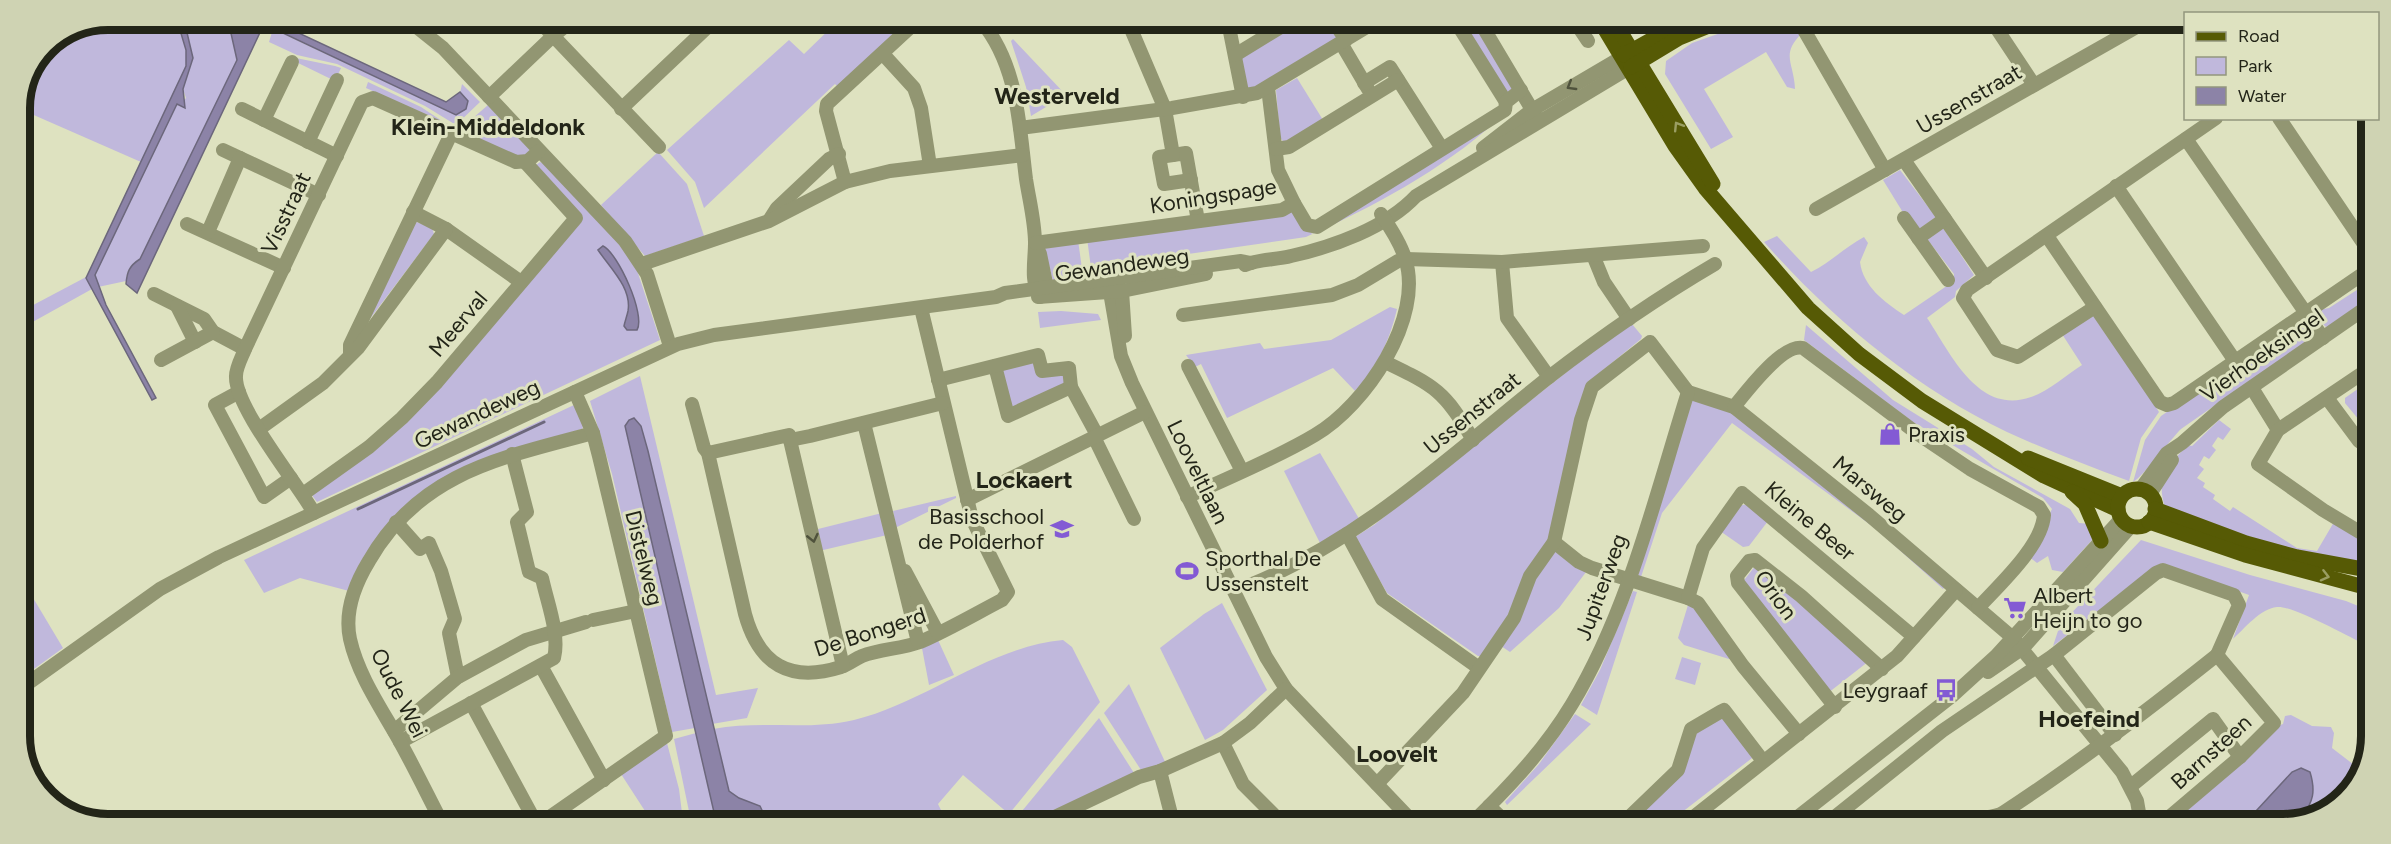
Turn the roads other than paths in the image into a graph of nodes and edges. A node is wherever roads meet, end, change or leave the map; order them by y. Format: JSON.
{"nodes":[{"id":1,"x":420,"y":30,"type":"edge"},
{"id":2,"x":547,"y":30,"type":"edge"},
{"id":3,"x":560,"y":30,"type":"edge"},
{"id":4,"x":704,"y":30,"type":"edge"},
{"id":5,"x":908,"y":30,"type":"edge"},
{"id":6,"x":988,"y":30,"type":"edge"},
{"id":7,"x":1131,"y":30,"type":"edge"},
{"id":8,"x":1230,"y":30,"type":"edge"},
{"id":9,"x":1276,"y":30,"type":"edge"},
{"id":10,"x":1338,"y":30,"type":"edge"},
{"id":11,"x":1362,"y":30,"type":"edge"},
{"id":12,"x":1461,"y":30,"type":"edge"},
{"id":13,"x":1485,"y":30,"type":"edge"},
{"id":14,"x":1581,"y":30,"type":"edge"},
{"id":15,"x":1606,"y":30,"type":"edge"},
{"id":16,"x":1618,"y":30,"type":"edge"},
{"id":17,"x":1671,"y":30,"type":"edge"},
{"id":18,"x":1699,"y":30,"type":"edge"},
{"id":19,"x":1804,"y":30,"type":"edge"},
{"id":20,"x":1998,"y":30,"type":"edge"},
{"id":21,"x":2131,"y":30,"type":"edge"},
{"id":22,"x":553,"y":36,"type":"junction"},
{"id":23,"x":1343,"y":41,"type":"junction"},
{"id":24,"x":1588,"y":41,"type":"dead end"},
{"id":25,"x":883,"y":54,"type":"junction"},
{"id":26,"x":1235,"y":55,"type":"junction"},
{"id":27,"x":1630,"y":60,"type":"junction"},
{"id":28,"x":292,"y":62,"type":"dead end"},
{"id":29,"x":337,"y":80,"type":"dead end"},
{"id":30,"x":1398,"y":80,"type":"junction"},
{"id":31,"x":1364,"y":83,"type":"junction"},
{"id":32,"x":2034,"y":85,"type":"junction"},
{"id":33,"x":1268,"y":88,"type":"junction"},
{"id":34,"x":1521,"y":90,"type":"junction"},
{"id":35,"x":1372,"y":96,"type":"junction"},
{"id":36,"x":489,"y":97,"type":"junction"},
{"id":37,"x":1243,"y":97,"type":"junction"},
{"id":38,"x":1506,"y":102,"type":"junction"},
{"id":39,"x":242,"y":109,"type":"dead end"},
{"id":40,"x":621,"y":109,"type":"junction"},
{"id":41,"x":1165,"y":109,"type":"junction"},
{"id":42,"x":1536,"y":116,"type":"junction"},
{"id":43,"x":264,"y":120,"type":"junction"},
{"id":44,"x":2213,"y":120,"type":"edge"},
{"id":45,"x":2280,"y":120,"type":"edge"},
{"id":46,"x":1020,"y":128,"type":"junction"},
{"id":47,"x":451,"y":134,"type":"junction"},
{"id":48,"x":2186,"y":139,"type":"junction"},
{"id":49,"x":308,"y":142,"type":"junction"},
{"id":50,"x":658,"y":147,"type":"dead end"},
{"id":51,"x":1441,"y":147,"type":"junction"},
{"id":52,"x":1276,"y":149,"type":"junction"},
{"id":53,"x":223,"y":150,"type":"dead end"},
{"id":54,"x":539,"y":151,"type":"junction"},
{"id":55,"x":839,"y":154,"type":"junction"},
{"id":56,"x":1023,"y":155,"type":"junction"},
{"id":57,"x":1173,"y":155,"type":"junction"},
{"id":58,"x":337,"y":156,"type":"junction"},
{"id":59,"x":240,"y":158,"type":"junction"},
{"id":60,"x":1904,"y":160,"type":"junction"},
{"id":61,"x":525,"y":162,"type":"junction"},
{"id":62,"x":930,"y":166,"type":"junction"},
{"id":63,"x":1885,"y":170,"type":"junction"},
{"id":64,"x":1191,"y":180,"type":"junction"},
{"id":65,"x":845,"y":182,"type":"junction"},
{"id":66,"x":2116,"y":186,"type":"junction"},
{"id":67,"x":319,"y":195,"type":"junction"},
{"id":68,"x":1294,"y":203,"type":"junction"},
{"id":69,"x":1816,"y":209,"type":"dead end"},
{"id":70,"x":414,"y":212,"type":"junction"},
{"id":71,"x":1383,"y":217,"type":"junction"},
{"id":72,"x":1904,"y":218,"type":"dead end"},
{"id":73,"x":1945,"y":219,"type":"junction"},
{"id":74,"x":769,"y":221,"type":"junction"},
{"id":75,"x":1198,"y":221,"type":"junction"},
{"id":76,"x":187,"y":224,"type":"dead end"},
{"id":77,"x":446,"y":230,"type":"junction"},
{"id":78,"x":208,"y":232,"type":"junction"},
{"id":79,"x":2047,"y":236,"type":"junction"},
{"id":80,"x":1918,"y":238,"type":"junction"},
{"id":81,"x":2361,"y":240,"type":"edge"},
{"id":82,"x":1035,"y":243,"type":"junction"},
{"id":83,"x":1703,"y":246,"type":"dead end"},
{"id":84,"x":1593,"y":255,"type":"junction"},
{"id":85,"x":1406,"y":259,"type":"junction"},
{"id":86,"x":1502,"y":262,"type":"junction"},
{"id":87,"x":642,"y":264,"type":"junction"},
{"id":88,"x":1715,"y":264,"type":"dead end"},
{"id":89,"x":284,"y":268,"type":"junction"},
{"id":90,"x":2361,"y":275,"type":"edge"},
{"id":91,"x":1986,"y":278,"type":"junction"},
{"id":92,"x":1948,"y":280,"type":"dead end"},
{"id":93,"x":521,"y":282,"type":"junction"},
{"id":94,"x":1115,"y":288,"type":"junction"},
{"id":95,"x":1041,"y":291,"type":"junction"},
{"id":96,"x":154,"y":294,"type":"dead end"},
{"id":97,"x":177,"y":306,"type":"junction"},
{"id":98,"x":2095,"y":307,"type":"junction"},
{"id":99,"x":921,"y":308,"type":"junction"},
{"id":100,"x":2361,"y":311,"type":"edge"},
{"id":101,"x":2306,"y":313,"type":"junction"},
{"id":102,"x":1183,"y":315,"type":"dead end"},
{"id":103,"x":1629,"y":319,"type":"junction"},
{"id":104,"x":213,"y":332,"type":"junction"},
{"id":105,"x":2323,"y":338,"type":"junction"},
{"id":106,"x":195,"y":342,"type":"junction"},
{"id":107,"x":670,"y":346,"type":"junction"},
{"id":108,"x":245,"y":349,"type":"junction"},
{"id":109,"x":350,"y":355,"type":"junction"},
{"id":110,"x":161,"y":360,"type":"dead end"},
{"id":111,"x":2235,"y":361,"type":"junction"},
{"id":112,"x":1385,"y":362,"type":"junction"},
{"id":113,"x":995,"y":366,"type":"junction"},
{"id":114,"x":1188,"y":366,"type":"dead end"},
{"id":115,"x":2361,"y":374,"type":"edge"},
{"id":116,"x":1550,"y":377,"type":"junction"},
{"id":117,"x":938,"y":380,"type":"junction"},
{"id":118,"x":1071,"y":387,"type":"junction"},
{"id":119,"x":2252,"y":388,"type":"junction"},
{"id":120,"x":239,"y":392,"type":"junction"},
{"id":121,"x":575,"y":392,"type":"junction"},
{"id":122,"x":1688,"y":392,"type":"junction"},
{"id":123,"x":2326,"y":399,"type":"junction"},
{"id":124,"x":943,"y":403,"type":"junction"},
{"id":125,"x":692,"y":404,"type":"dead end"},
{"id":126,"x":1734,"y":407,"type":"junction"},
{"id":127,"x":1145,"y":412,"type":"junction"},
{"id":128,"x":864,"y":423,"type":"junction"},
{"id":129,"x":259,"y":429,"type":"junction"},
{"id":130,"x":2278,"y":430,"type":"junction"},
{"id":131,"x":593,"y":433,"type":"junction"},
{"id":132,"x":1095,"y":436,"type":"junction"},
{"id":133,"x":790,"y":440,"type":"junction"},
{"id":134,"x":1473,"y":440,"type":"junction"},
{"id":135,"x":2361,"y":442,"type":"edge"},
{"id":136,"x":708,"y":453,"type":"junction"},
{"id":137,"x":512,"y":454,"type":"junction"},
{"id":138,"x":2014,"y":455,"type":"junction"},
{"id":139,"x":1242,"y":471,"type":"junction"},
{"id":140,"x":291,"y":478,"type":"junction"},
{"id":141,"x":2065,"y":486,"type":"junction"},
{"id":142,"x":303,"y":494,"type":"junction"},
{"id":143,"x":1187,"y":497,"type":"junction"},
{"id":144,"x":967,"y":500,"type":"junction"},
{"id":145,"x":2149,"y":504,"type":"junction"},
{"id":146,"x":314,"y":513,"type":"junction"},
{"id":147,"x":2123,"y":513,"type":"junction"},
{"id":148,"x":1134,"y":519,"type":"dead end"},
{"id":149,"x":396,"y":522,"type":"junction"},
{"id":150,"x":2361,"y":533,"type":"edge"},
{"id":151,"x":1347,"y":534,"type":"junction"},
{"id":152,"x":2101,"y":541,"type":"junction"},
{"id":153,"x":1554,"y":542,"type":"junction"},
{"id":154,"x":898,"y":559,"type":"junction"},
{"id":155,"x":2361,"y":569,"type":"edge"},
{"id":156,"x":1629,"y":579,"type":"junction"},
{"id":157,"x":1250,"y":585,"type":"dead end"},
{"id":158,"x":2361,"y":586,"type":"edge"},
{"id":159,"x":1956,"y":590,"type":"junction"},
{"id":160,"x":1688,"y":598,"type":"junction"},
{"id":161,"x":1978,"y":608,"type":"junction"},
{"id":162,"x":636,"y":611,"type":"junction"},
{"id":163,"x":553,"y":630,"type":"junction"},
{"id":164,"x":938,"y":633,"type":"junction"},
{"id":165,"x":1914,"y":636,"type":"junction"},
{"id":166,"x":918,"y":642,"type":"junction"},
{"id":167,"x":2018,"y":643,"type":"junction"},
{"id":168,"x":2217,"y":655,"type":"junction"},
{"id":169,"x":2054,"y":656,"type":"junction"},
{"id":170,"x":540,"y":666,"type":"junction"},
{"id":171,"x":843,"y":666,"type":"junction"},
{"id":172,"x":2039,"y":667,"type":"junction"},
{"id":173,"x":1479,"y":668,"type":"junction"},
{"id":174,"x":1882,"y":669,"type":"junction"},
{"id":175,"x":458,"y":677,"type":"junction"},
{"id":176,"x":30,"y":683,"type":"edge"},
{"id":177,"x":1286,"y":689,"type":"junction"},
{"id":178,"x":471,"y":703,"type":"junction"},
{"id":179,"x":1835,"y":707,"type":"junction"},
{"id":180,"x":1799,"y":734,"type":"junction"},
{"id":181,"x":2115,"y":735,"type":"junction"},
{"id":182,"x":397,"y":736,"type":"junction"},
{"id":183,"x":1223,"y":743,"type":"junction"},
{"id":184,"x":2102,"y":746,"type":"junction"},
{"id":185,"x":2240,"y":757,"type":"junction"},
{"id":186,"x":1763,"y":761,"type":"junction"},
{"id":187,"x":1160,"y":771,"type":"junction"},
{"id":188,"x":604,"y":780,"type":"junction"},
{"id":189,"x":1377,"y":784,"type":"junction"},
{"id":190,"x":2131,"y":786,"type":"junction"},
{"id":191,"x":1489,"y":806,"type":"junction"},
{"id":192,"x":1809,"y":810,"type":"junction"},
{"id":193,"x":437,"y":814,"type":"edge"},
{"id":194,"x":531,"y":814,"type":"edge"},
{"id":195,"x":554,"y":814,"type":"edge"},
{"id":196,"x":1061,"y":814,"type":"edge"},
{"id":197,"x":1171,"y":814,"type":"edge"},
{"id":198,"x":1273,"y":814,"type":"edge"},
{"id":199,"x":1405,"y":814,"type":"edge"},
{"id":200,"x":1481,"y":814,"type":"edge"},
{"id":201,"x":1497,"y":814,"type":"edge"},
{"id":202,"x":1632,"y":814,"type":"edge"},
{"id":203,"x":1697,"y":814,"type":"edge"},
{"id":204,"x":1804,"y":814,"type":"edge"},
{"id":205,"x":1805,"y":814,"type":"edge"},
{"id":206,"x":1838,"y":814,"type":"edge"},
{"id":207,"x":2006,"y":814,"type":"edge"},
{"id":208,"x":2139,"y":814,"type":"edge"},
{"id":209,"x":2173,"y":814,"type":"edge"}],
"edges":[{"from":1,"to":36,"type":"street"},
{"from":2,"to":22,"type":"street"},
{"from":3,"to":22,"type":"street"},
{"from":4,"to":40,"type":"street"},
{"from":5,"to":25,"type":"street"},
{"from":6,"to":46,"type":"street"},
{"from":7,"to":41,"type":"street"},
{"from":8,"to":26,"type":"street"},
{"from":9,"to":26,"type":"street"},
{"from":10,"to":23,"type":"street"},
{"from":11,"to":23,"type":"street"},
{"from":12,"to":38,"type":"street"},
{"from":13,"to":34,"type":"street"},
{"from":14,"to":24,"type":"street"},
{"from":15,"to":27,"type":"main road"},
{"from":16,"to":27,"type":"main road"},
{"from":17,"to":27,"type":"main road"},
{"from":18,"to":27,"type":"main road"},
{"from":19,"to":63,"type":"street"},
{"from":20,"to":32,"type":"street"},
{"from":21,"to":32,"type":"street","name":"Ussenstraat"},
{"from":22,"to":36,"type":"street"},
{"from":22,"to":40,"type":"street"},
{"from":23,"to":31,"type":"street"},
{"from":23,"to":33,"type":"street"},
{"from":25,"to":55,"type":"street"},
{"from":25,"to":62,"type":"street"},
{"from":26,"to":37,"type":"street"},
{"from":27,"to":42,"type":"street","name":"Gewandeweg"},
{"from":27,"to":138,"type":"main road"},
{"from":28,"to":43,"type":"street"},
{"from":29,"to":49,"type":"street"},
{"from":30,"to":31,"type":"street"},
{"from":30,"to":35,"type":"street"},
{"from":30,"to":51,"type":"street"},
{"from":31,"to":35,"type":"street"},
{"from":32,"to":60,"type":"street","name":"Ussenstraat"},
{"from":33,"to":37,"type":"street"},
{"from":33,"to":52,"type":"street"},
{"from":34,"to":38,"type":"street","name":"Koningspage"},
{"from":34,"to":42,"type":"street"},
{"from":35,"to":52,"type":"street"},
{"from":36,"to":54,"type":"street"},
{"from":37,"to":41,"type":"street"},
{"from":38,"to":51,"type":"street","name":"Koningspage"},
{"from":39,"to":43,"type":"street"},
{"from":40,"to":50,"type":"street"},
{"from":41,"to":46,"type":"street"},
{"from":41,"to":57,"type":"street"},
{"from":42,"to":71,"type":"street","name":"Gewandeweg"},
{"from":43,"to":49,"type":"street"},
{"from":44,"to":48,"type":"street"},
{"from":45,"to":81,"type":"street"},
{"from":46,"to":56,"type":"street"},
{"from":47,"to":58,"type":"street","name":"Visstraat"},
{"from":47,"to":61,"type":"street","name":"Visstraat"},
{"from":47,"to":70,"type":"street"},
{"from":48,"to":66,"type":"street"},
{"from":48,"to":101,"type":"street"},
{"from":49,"to":58,"type":"street"},
{"from":51,"to":68,"type":"street","name":"Koningspage"},
{"from":52,"to":68,"type":"street"},
{"from":53,"to":59,"type":"street"},
{"from":54,"to":61,"type":"street"},
{"from":54,"to":87,"type":"street"},
{"from":55,"to":65,"type":"street"},
{"from":55,"to":74,"type":"street"},
{"from":56,"to":62,"type":"street"},
{"from":56,"to":82,"type":"street"},
{"from":57,"to":64,"type":"street"},
{"from":57,"to":64,"type":"street"},
{"from":58,"to":67,"type":"street","name":"Visstraat"},
{"from":59,"to":67,"type":"street"},
{"from":59,"to":78,"type":"street"},
{"from":60,"to":63,"type":"street","name":"Ussenstraat"},
{"from":60,"to":73,"type":"street"},
{"from":61,"to":93,"type":"street","name":"Meerval"},
{"from":62,"to":65,"type":"street"},
{"from":63,"to":69,"type":"street","name":"Ussenstraat"},
{"from":64,"to":75,"type":"street"},
{"from":65,"to":74,"type":"street"},
{"from":66,"to":79,"type":"street"},
{"from":66,"to":111,"type":"street"},
{"from":67,"to":89,"type":"street","name":"Visstraat"},
{"from":68,"to":75,"type":"street","name":"Koningspage"},
{"from":70,"to":77,"type":"street"},
{"from":70,"to":109,"type":"street"},
{"from":71,"to":85,"type":"street"},
{"from":71,"to":94,"type":"street","name":"Gewandeweg"},
{"from":72,"to":80,"type":"street"},
{"from":73,"to":80,"type":"street"},
{"from":73,"to":91,"type":"street"},
{"from":74,"to":87,"type":"street"},
{"from":75,"to":82,"type":"street","name":"Koningspage"},
{"from":76,"to":78,"type":"street"},
{"from":77,"to":93,"type":"street"},
{"from":77,"to":109,"type":"street"},
{"from":78,"to":89,"type":"street"},
{"from":79,"to":91,"type":"street"},
{"from":79,"to":98,"type":"street"},
{"from":80,"to":92,"type":"street"},
{"from":82,"to":95,"type":"street"},
{"from":83,"to":84,"type":"street"},
{"from":84,"to":86,"type":"street"},
{"from":84,"to":103,"type":"street"},
{"from":85,"to":86,"type":"street"},
{"from":85,"to":102,"type":"street"},
{"from":85,"to":112,"type":"street"},
{"from":86,"to":116,"type":"street"},
{"from":87,"to":107,"type":"street"},
{"from":88,"to":103,"type":"street","name":"Ussenstraat"},
{"from":89,"to":108,"type":"street","name":"Visstraat"},
{"from":90,"to":101,"type":"street"},
{"from":91,"to":98,"type":"street"},
{"from":93,"to":142,"type":"street","name":"Meerval"},
{"from":94,"to":95,"type":"street","name":"Gewandeweg"},
{"from":94,"to":127,"type":"street","name":"Looveltlaan"},
{"from":95,"to":99,"type":"street","name":"Gewandeweg"},
{"from":96,"to":97,"type":"street"},
{"from":97,"to":104,"type":"street"},
{"from":97,"to":106,"type":"street"},
{"from":98,"to":111,"type":"street"},
{"from":99,"to":107,"type":"street","name":"Gewandeweg"},
{"from":99,"to":117,"type":"street"},
{"from":100,"to":105,"type":"street","name":"Vierhoeksingel"},
{"from":101,"to":105,"type":"street"},
{"from":101,"to":111,"type":"street"},
{"from":103,"to":116,"type":"street","name":"Ussenstraat"},
{"from":104,"to":106,"type":"street"},
{"from":104,"to":108,"type":"street"},
{"from":105,"to":119,"type":"street","name":"Vierhoeksingel"},
{"from":106,"to":110,"type":"street"},
{"from":107,"to":121,"type":"street","name":"Gewandeweg"},
{"from":108,"to":120,"type":"street","name":"Visstraat"},
{"from":109,"to":129,"type":"street"},
{"from":112,"to":134,"type":"street"},
{"from":112,"to":139,"type":"street"},
{"from":113,"to":117,"type":"street"},
{"from":113,"to":118,"type":"street"},
{"from":113,"to":118,"type":"street"},
{"from":114,"to":139,"type":"street"},
{"from":115,"to":123,"type":"street"},
{"from":116,"to":134,"type":"street","name":"Ussenstraat"},
{"from":117,"to":124,"type":"street"},
{"from":118,"to":132,"type":"street"},
{"from":119,"to":130,"type":"street"},
{"from":119,"to":145,"type":"street","name":"Vierhoeksingel"},
{"from":120,"to":129,"type":"street"},
{"from":120,"to":140,"type":"street"},
{"from":121,"to":131,"type":"street","name":"Distelweg"},
{"from":121,"to":146,"type":"street","name":"Gewandeweg"},
{"from":122,"to":126,"type":"street","name":"Marsweg"},
{"from":122,"to":153,"type":"street"},
{"from":122,"to":156,"type":"street","name":"Jupiterweg"},
{"from":123,"to":130,"type":"street"},
{"from":123,"to":135,"type":"street"},
{"from":124,"to":128,"type":"street"},
{"from":124,"to":144,"type":"street"},
{"from":125,"to":136,"type":"street","name":"De Bongerd"},
{"from":126,"to":159,"type":"street","name":"Marsweg"},
{"from":126,"to":161,"type":"street"},
{"from":127,"to":132,"type":"street"},
{"from":127,"to":143,"type":"street","name":"Looveltlaan"},
{"from":128,"to":133,"type":"street"},
{"from":128,"to":154,"type":"street"},
{"from":129,"to":140,"type":"street"},
{"from":130,"to":150,"type":"street"},
{"from":131,"to":137,"type":"street","name":"Oude Wei"},
{"from":131,"to":162,"type":"street","name":"Distelweg"},
{"from":132,"to":144,"type":"street"},
{"from":132,"to":148,"type":"street"},
{"from":133,"to":136,"type":"street"},
{"from":133,"to":171,"type":"street","one_way":true},
{"from":134,"to":151,"type":"street","name":"Ussenstraat"},
{"from":136,"to":171,"type":"street","name":"De Bongerd"},
{"from":137,"to":149,"type":"street","name":"Oude Wei"},
{"from":137,"to":163,"type":"street"},
{"from":138,"to":141,"type":"main road"},
{"from":138,"to":147,"type":"main road"},
{"from":139,"to":143,"type":"street"},
{"from":140,"to":142,"type":"street"},
{"from":141,"to":147,"type":"main road"},
{"from":141,"to":152,"type":"main road"},
{"from":142,"to":146,"type":"street"},
{"from":143,"to":177,"type":"street","name":"Looveltlaan"},
{"from":144,"to":164,"type":"street","name":"De Bongerd"},
{"from":145,"to":147,"type":"main road"},
{"from":145,"to":147,"type":"main road"},
{"from":145,"to":155,"type":"main road"},
{"from":145,"to":158,"type":"main road","one_way":true},
{"from":146,"to":176,"type":"street","name":"Gewandeweg"},
{"from":147,"to":152,"type":"street"},
{"from":147,"to":167,"type":"street"},
{"from":149,"to":175,"type":"street"},
{"from":149,"to":182,"type":"street","name":"Oude Wei"},
{"from":151,"to":157,"type":"street","name":"Ussenstraat"},
{"from":151,"to":173,"type":"street"},
{"from":152,"to":167,"type":"street"},
{"from":153,"to":156,"type":"street"},
{"from":153,"to":173,"type":"street"},
{"from":154,"to":164,"type":"street"},
{"from":154,"to":166,"type":"street"},
{"from":156,"to":160,"type":"street"},
{"from":156,"to":191,"type":"street","name":"Jupiterweg"},
{"from":159,"to":161,"type":"street","name":"Marsweg"},
{"from":159,"to":165,"type":"street"},
{"from":160,"to":165,"type":"street","name":"Kleine Beer"},
{"from":160,"to":180,"type":"street"},
{"from":161,"to":167,"type":"street","name":"Marsweg"},
{"from":162,"to":163,"type":"street"},
{"from":162,"to":188,"type":"street","name":"Distelweg"},
{"from":163,"to":170,"type":"street"},
{"from":163,"to":175,"type":"street"},
{"from":164,"to":166,"type":"street","name":"De Bongerd"},
{"from":165,"to":174,"type":"street"},
{"from":166,"to":171,"type":"street","name":"De Bongerd"},
{"from":167,"to":172,"type":"street","name":"Marsweg"},
{"from":167,"to":192,"type":"street"},
{"from":168,"to":169,"type":"street"},
{"from":168,"to":181,"type":"street"},
{"from":168,"to":185,"type":"street","name":"Barnsteen"},
{"from":169,"to":172,"type":"street"},
{"from":169,"to":181,"type":"street"},
{"from":170,"to":178,"type":"street"},
{"from":170,"to":188,"type":"street"},
{"from":172,"to":184,"type":"street","name":"Marsweg"},
{"from":172,"to":206,"type":"street"},
{"from":173,"to":189,"type":"street"},
{"from":174,"to":179,"type":"street"},
{"from":174,"to":179,"type":"street","name":"Orion"},
{"from":175,"to":182,"type":"street"},
{"from":177,"to":183,"type":"street"},
{"from":177,"to":189,"type":"street","name":"Looveltlaan"},
{"from":178,"to":182,"type":"street"},
{"from":178,"to":194,"type":"street"},
{"from":179,"to":180,"type":"street"},
{"from":180,"to":186,"type":"street"},
{"from":181,"to":184,"type":"street"},
{"from":182,"to":193,"type":"street","name":"Oude Wei"},
{"from":183,"to":187,"type":"street"},
{"from":183,"to":198,"type":"street"},
{"from":184,"to":190,"type":"street","name":"Marsweg"},
{"from":184,"to":207,"type":"street"},
{"from":185,"to":190,"type":"street"},
{"from":185,"to":209,"type":"street","name":"Barnsteen"},
{"from":186,"to":202,"type":"street"},
{"from":186,"to":203,"type":"street"},
{"from":187,"to":196,"type":"street"},
{"from":187,"to":197,"type":"street"},
{"from":188,"to":195,"type":"street"},
{"from":189,"to":199,"type":"street","name":"Looveltlaan"},
{"from":190,"to":208,"type":"street","name":"Marsweg"},
{"from":191,"to":200,"type":"street","name":"Jupiterweg"},
{"from":191,"to":201,"type":"street"},
{"from":192,"to":204,"type":"street"},
{"from":192,"to":205,"type":"street"}]}
